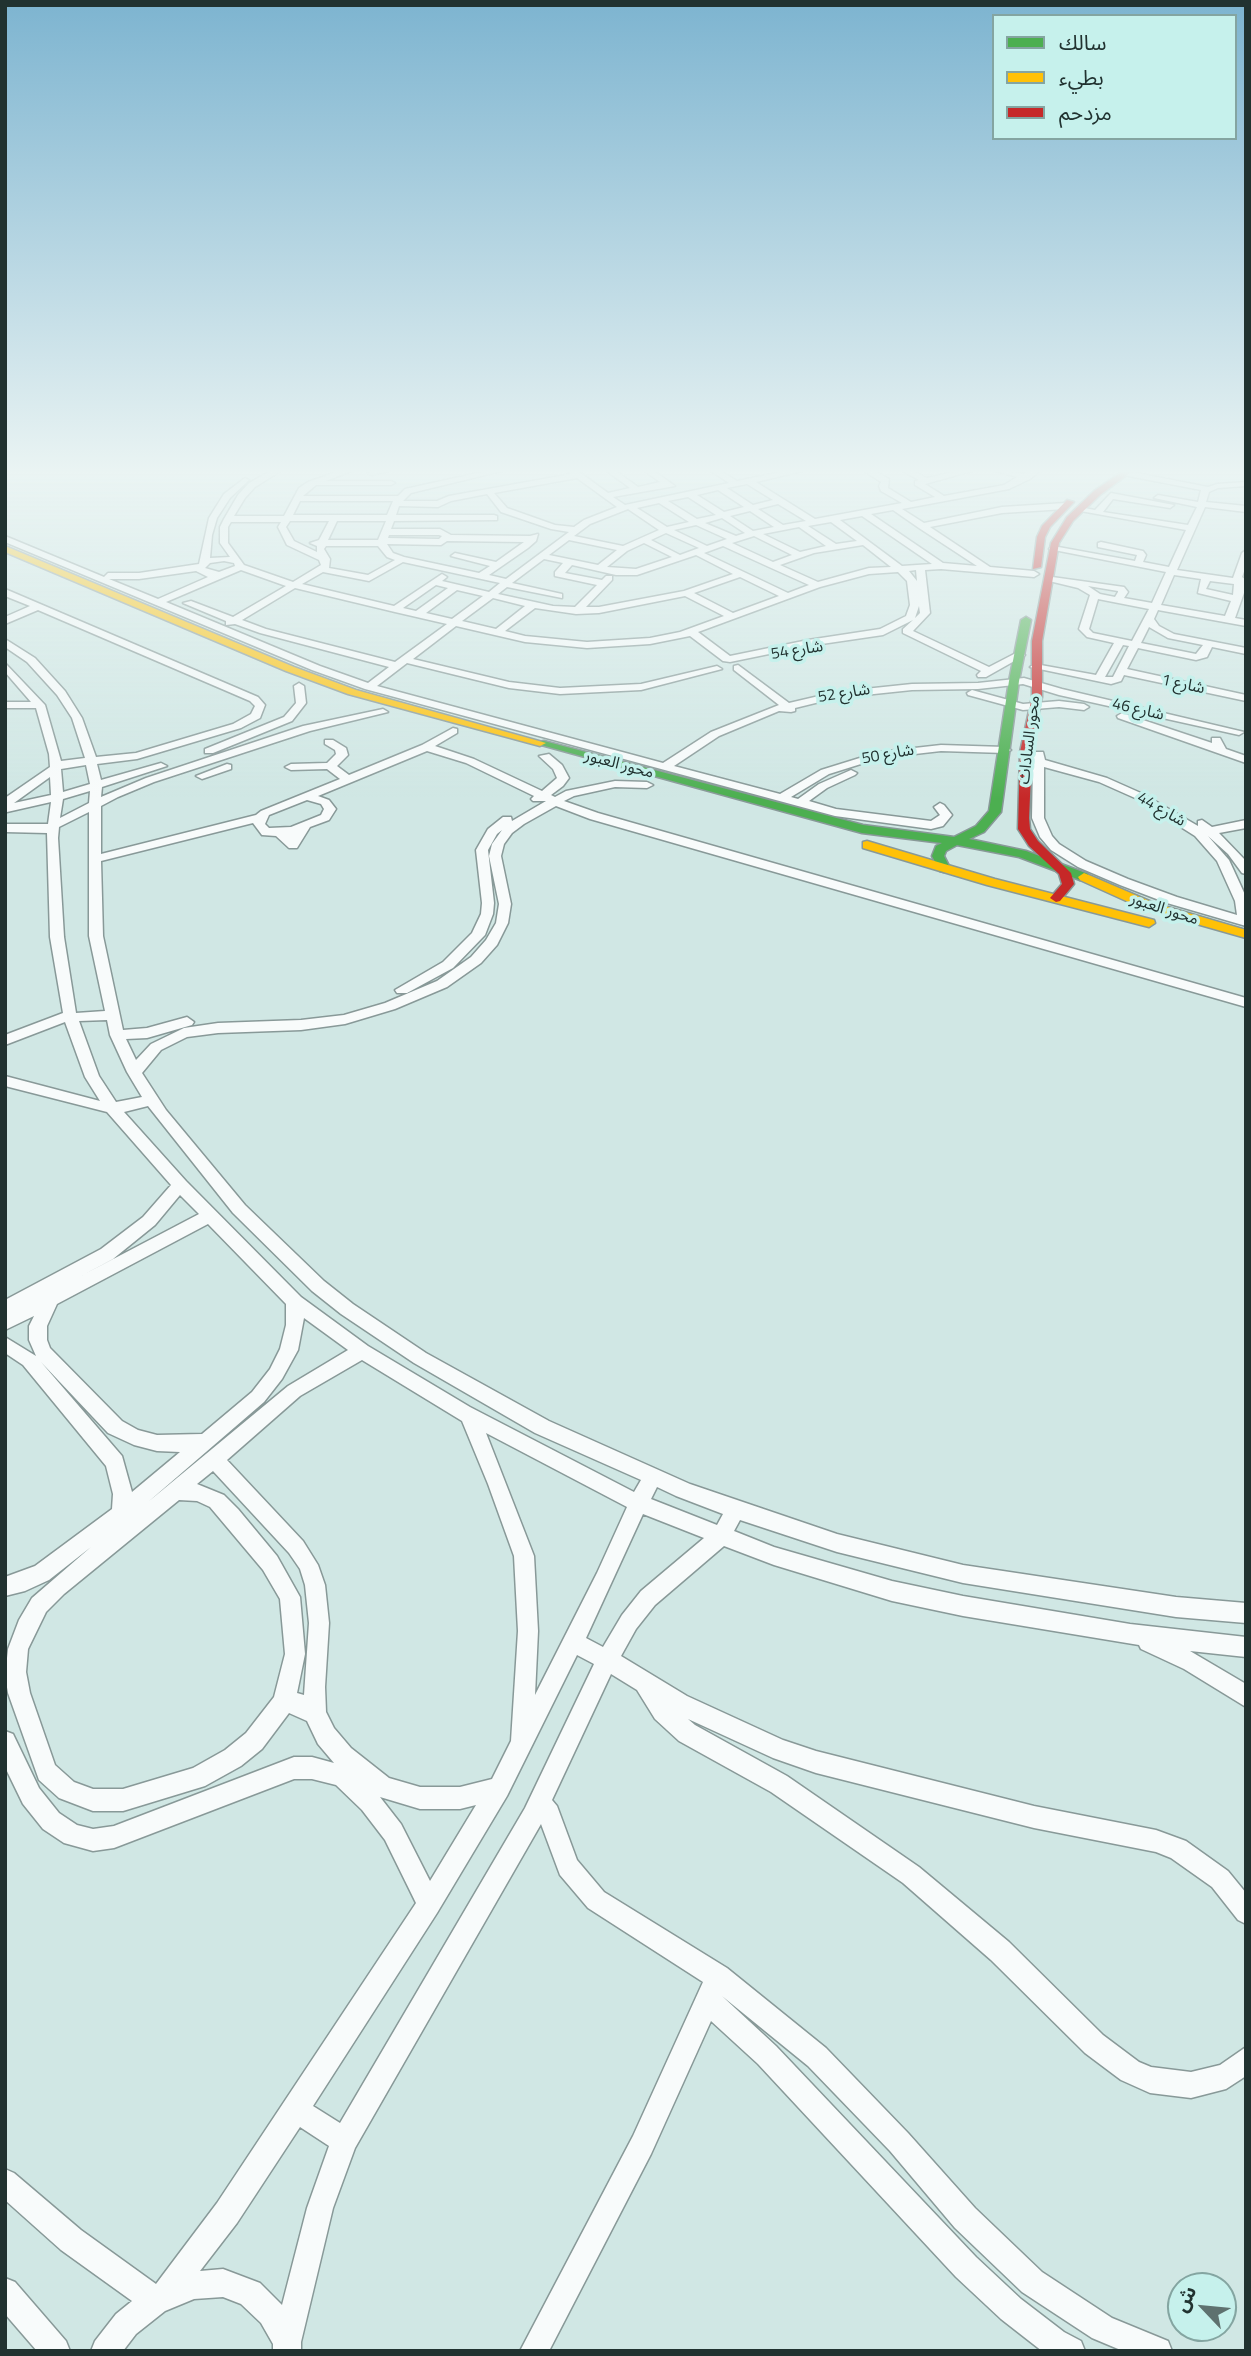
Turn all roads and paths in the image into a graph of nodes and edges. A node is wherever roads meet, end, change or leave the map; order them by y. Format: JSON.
{"nodes":[{"id":1,"x":45,"y":579,"type":"edge"},
{"id":2,"x":90,"y":579,"type":"edge"},
{"id":3,"x":104,"y":579,"type":"edge"},
{"id":4,"x":210,"y":579,"type":"edge"},
{"id":5,"x":277,"y":579,"type":"edge"},
{"id":6,"x":302,"y":579,"type":"edge"},
{"id":7,"x":440,"y":579,"type":"edge"},
{"id":8,"x":491,"y":579,"type":"edge"},
{"id":9,"x":511,"y":579,"type":"edge"},
{"id":10,"x":581,"y":579,"type":"joint"},
{"id":11,"x":607,"y":579,"type":"edge"},
{"id":12,"x":727,"y":579,"type":"edge"},
{"id":13,"x":751,"y":579,"type":"edge"},
{"id":14,"x":803,"y":579,"type":"edge"},
{"id":15,"x":835,"y":579,"type":"edge"},
{"id":16,"x":910,"y":579,"type":"edge"},
{"id":17,"x":921,"y":579,"type":"edge"},
{"id":18,"x":1045,"y":579,"type":"edge"},
{"id":19,"x":1046,"y":579,"type":"edge"},
{"id":20,"x":1053,"y":579,"type":"edge"},
{"id":21,"x":1059,"y":579,"type":"edge"},
{"id":22,"x":1167,"y":579,"type":"edge"},
{"id":23,"x":1206,"y":579,"type":"edge"},
{"id":24,"x":1213,"y":579,"type":"edge"},
{"id":25,"x":435,"y":582,"type":"junction"},
{"id":26,"x":506,"y":583,"type":"junction"},
{"id":27,"x":603,"y":583,"type":"junction"},
{"id":28,"x":1242,"y":583,"type":"edge"},
{"id":29,"x":293,"y":585,"type":"junction"},
{"id":30,"x":817,"y":585,"type":"junction"},
{"id":31,"x":456,"y":587,"type":"junction"},
{"id":32,"x":5,"y":592,"type":"edge"},
{"id":33,"x":686,"y":593,"type":"junction"},
{"id":34,"x":491,"y":595,"type":"junction"},
{"id":35,"x":172,"y":596,"type":"junction"},
{"id":36,"x":559,"y":596,"type":"junction"},
{"id":37,"x":787,"y":596,"type":"junction"},
{"id":38,"x":1095,"y":596,"type":"junction"},
{"id":39,"x":588,"y":597,"type":"junction"},
{"id":40,"x":23,"y":599,"type":"junction"},
{"id":41,"x":1237,"y":599,"type":"junction"},
{"id":42,"x":1118,"y":600,"type":"junction"},
{"id":43,"x":159,"y":602,"type":"junction"},
{"id":44,"x":642,"y":604,"type":"junction"},
{"id":45,"x":532,"y":605,"type":"junction"},
{"id":46,"x":9,"y":606,"type":"dead end"},
{"id":47,"x":39,"y":606,"type":"junction"},
{"id":48,"x":546,"y":607,"type":"junction"},
{"id":49,"x":1155,"y":607,"type":"junction"},
{"id":50,"x":395,"y":609,"type":"junction"},
{"id":51,"x":576,"y":611,"type":"junction"},
{"id":52,"x":418,"y":614,"type":"junction"},
{"id":53,"x":732,"y":616,"type":"junction"},
{"id":54,"x":1149,"y":619,"type":"junction"},
{"id":55,"x":234,"y":620,"type":"junction"},
{"id":56,"x":1229,"y":620,"type":"junction"},
{"id":57,"x":5,"y":621,"type":"edge"},
{"id":58,"x":453,"y":622,"type":"junction"},
{"id":59,"x":1246,"y":623,"type":"edge"},
{"id":60,"x":220,"y":627,"type":"junction"},
{"id":61,"x":906,"y":631,"type":"junction"},
{"id":62,"x":497,"y":633,"type":"junction"},
{"id":63,"x":687,"y":633,"type":"junction"},
{"id":64,"x":5,"y":642,"type":"edge"},
{"id":65,"x":1119,"y":642,"type":"junction"},
{"id":66,"x":1135,"y":645,"type":"junction"},
{"id":67,"x":1208,"y":645,"type":"junction"},
{"id":68,"x":1246,"y":651,"type":"edge"},
{"id":69,"x":1020,"y":654,"type":"junction"},
{"id":70,"x":401,"y":663,"type":"junction"},
{"id":71,"x":726,"y":664,"type":"junction"},
{"id":72,"x":5,"y":666,"type":"edge"},
{"id":73,"x":296,"y":666,"type":"junction"},
{"id":74,"x":1035,"y":667,"type":"junction"},
{"id":75,"x":990,"y":672,"type":"junction"},
{"id":76,"x":1117,"y":676,"type":"junction"},
{"id":77,"x":1099,"y":679,"type":"junction"},
{"id":78,"x":1014,"y":681,"type":"junction"},
{"id":79,"x":299,"y":686,"type":"junction"},
{"id":80,"x":950,"y":686,"type":"junction"},
{"id":81,"x":1037,"y":686,"type":"junction"},
{"id":82,"x":369,"y":687,"type":"junction"},
{"id":83,"x":1246,"y":698,"type":"edge"},
{"id":84,"x":1012,"y":704,"type":"junction"},
{"id":85,"x":5,"y":705,"type":"edge"},
{"id":86,"x":40,"y":705,"type":"junction"},
{"id":87,"x":1034,"y":707,"type":"junction"},
{"id":88,"x":786,"y":711,"type":"junction"},
{"id":89,"x":383,"y":712,"type":"junction"},
{"id":90,"x":288,"y":719,"type":"junction"},
{"id":91,"x":307,"y":728,"type":"junction"},
{"id":92,"x":453,"y":731,"type":"junction"},
{"id":93,"x":1242,"y":732,"type":"edge"},
{"id":94,"x":241,"y":740,"type":"junction"},
{"id":95,"x":329,"y":742,"type":"dead end"},
{"id":96,"x":426,"y":747,"type":"junction"},
{"id":97,"x":251,"y":748,"type":"junction"},
{"id":98,"x":1219,"y":749,"type":"junction"},
{"id":99,"x":1005,"y":753,"type":"junction"},
{"id":100,"x":545,"y":756,"type":"junction"},
{"id":101,"x":1032,"y":756,"type":"junction"},
{"id":102,"x":1246,"y":763,"type":"edge"},
{"id":103,"x":56,"y":766,"type":"junction"},
{"id":104,"x":330,"y":766,"type":"junction"},
{"id":105,"x":666,"y":766,"type":"junction"},
{"id":106,"x":291,"y":767,"type":"dead end"},
{"id":107,"x":678,"y":770,"type":"junction"},
{"id":108,"x":93,"y":772,"type":"junction"},
{"id":109,"x":202,"y":776,"type":"dead end"},
{"id":110,"x":348,"y":780,"type":"junction"},
{"id":111,"x":647,"y":785,"type":"junction"},
{"id":112,"x":57,"y":797,"type":"junction"},
{"id":113,"x":309,"y":797,"type":"junction"},
{"id":114,"x":549,"y":798,"type":"junction"},
{"id":115,"x":781,"y":798,"type":"junction"},
{"id":116,"x":799,"y":803,"type":"junction"},
{"id":117,"x":94,"y":805,"type":"junction"},
{"id":118,"x":5,"y":806,"type":"edge"},
{"id":119,"x":940,"y":807,"type":"dead end"},
{"id":120,"x":260,"y":818,"type":"junction"},
{"id":121,"x":1246,"y":824,"type":"edge"},
{"id":122,"x":5,"y":828,"type":"edge"},
{"id":123,"x":94,"y":829,"type":"junction"},
{"id":124,"x":52,"y":832,"type":"junction"},
{"id":125,"x":1205,"y":832,"type":"junction"},
{"id":126,"x":953,"y":841,"type":"junction"},
{"id":127,"x":94,"y":859,"type":"junction"},
{"id":128,"x":1059,"y":866,"type":"junction"},
{"id":129,"x":944,"y":868,"type":"junction"},
{"id":130,"x":1246,"y":870,"type":"edge"},
{"id":131,"x":1056,"y":898,"type":"junction"},
{"id":132,"x":488,"y":903,"type":"junction"},
{"id":133,"x":505,"y":904,"type":"junction"},
{"id":134,"x":1245,"y":926,"type":"edge"},
{"id":135,"x":1246,"y":949,"type":"edge"},
{"id":136,"x":1246,"y":1003,"type":"edge"},
{"id":137,"x":71,"y":1016,"type":"junction"},
{"id":138,"x":111,"y":1016,"type":"junction"},
{"id":139,"x":117,"y":1035,"type":"junction"},
{"id":140,"x":5,"y":1040,"type":"edge"},
{"id":141,"x":134,"y":1072,"type":"junction"},
{"id":142,"x":5,"y":1081,"type":"edge"},
{"id":143,"x":150,"y":1100,"type":"junction"},
{"id":144,"x":111,"y":1107,"type":"junction"},
{"id":145,"x":180,"y":1185,"type":"junction"},
{"id":146,"x":210,"y":1216,"type":"junction"},
{"id":147,"x":51,"y":1299,"type":"junction"},
{"id":148,"x":295,"y":1302,"type":"junction"},
{"id":149,"x":5,"y":1308,"type":"edge"},
{"id":150,"x":5,"y":1323,"type":"edge"},
{"id":151,"x":5,"y":1344,"type":"edge"},
{"id":152,"x":362,"y":1351,"type":"junction"},
{"id":153,"x":469,"y":1416,"type":"junction"},
{"id":154,"x":211,"y":1450,"type":"junction"},
{"id":155,"x":653,"y":1477,"type":"junction"},
{"id":156,"x":176,"y":1491,"type":"junction"},
{"id":157,"x":638,"y":1503,"type":"junction"},
{"id":158,"x":735,"y":1510,"type":"junction"},
{"id":159,"x":121,"y":1513,"type":"junction"},
{"id":160,"x":721,"y":1536,"type":"junction"},
{"id":161,"x":5,"y":1587,"type":"edge"},
{"id":162,"x":1246,"y":1613,"type":"edge"},
{"id":163,"x":1130,"y":1634,"type":"junction"},
{"id":164,"x":572,"y":1642,"type":"junction"},
{"id":165,"x":1246,"y":1647,"type":"edge"},
{"id":166,"x":607,"y":1660,"type":"junction"},
{"id":167,"x":645,"y":1684,"type":"junction"},
{"id":168,"x":1246,"y":1696,"type":"edge"},
{"id":169,"x":284,"y":1702,"type":"junction"},
{"id":170,"x":315,"y":1713,"type":"junction"},
{"id":171,"x":5,"y":1742,"type":"edge"},
{"id":172,"x":521,"y":1746,"type":"junction"},
{"id":173,"x":499,"y":1788,"type":"junction"},
{"id":174,"x":539,"y":1802,"type":"junction"},
{"id":175,"x":429,"y":1905,"type":"junction"},
{"id":176,"x":1246,"y":1912,"type":"edge"},
{"id":177,"x":712,"y":1989,"type":"junction"},
{"id":178,"x":1246,"y":2060,"type":"edge"},
{"id":179,"x":296,"y":2110,"type":"junction"},
{"id":180,"x":344,"y":2141,"type":"junction"},
{"id":181,"x":5,"y":2182,"type":"edge"},
{"id":182,"x":5,"y":2292,"type":"edge"},
{"id":183,"x":159,"y":2298,"type":"junction"},
{"id":184,"x":287,"y":2346,"type":"edge"},
{"id":185,"x":56,"y":2351,"type":"edge"},
{"id":186,"x":105,"y":2351,"type":"edge"},
{"id":187,"x":534,"y":2351,"type":"edge"},
{"id":188,"x":1071,"y":2351,"type":"edge"},
{"id":189,"x":1158,"y":2351,"type":"edge"}],
"edges":[{"from":1,"to":79,"type":"main road","name":"محور العبور"},
{"from":2,"to":73,"type":"main road","name":"محور العبور"},
{"from":3,"to":43,"type":"street"},
{"from":4,"to":35,"type":"street"},
{"from":5,"to":29,"type":"street"},
{"from":6,"to":29,"type":"street"},
{"from":7,"to":25,"type":"street"},
{"from":8,"to":26,"type":"street"},
{"from":9,"to":26,"type":"street"},
{"from":10,"to":27,"type":"street"},
{"from":10,"to":36,"type":"street"},
{"from":11,"to":27,"type":"street"},
{"from":12,"to":33,"type":"street"},
{"from":13,"to":37,"type":"street"},
{"from":14,"to":30,"type":"street"},
{"from":15,"to":30,"type":"street"},
{"from":16,"to":71,"type":"street","name":"شارع 54"},
{"from":17,"to":61,"type":"street"},
{"from":18,"to":69,"type":"main road","name":"محور السادات"},
{"from":19,"to":74,"type":"main road","name":"محور السادات"},
{"from":20,"to":38,"type":"street"},
{"from":21,"to":42,"type":"street"},
{"from":22,"to":49,"type":"street"},
{"from":23,"to":41,"type":"street"},
{"from":24,"to":28,"type":"street"},
{"from":25,"to":31,"type":"street"},
{"from":25,"to":50,"type":"street"},
{"from":26,"to":34,"type":"street"},
{"from":26,"to":36,"type":"street"},
{"from":27,"to":39,"type":"street"},
{"from":28,"to":41,"type":"street"},
{"from":29,"to":50,"type":"street"},
{"from":29,"to":55,"type":"street"},
{"from":30,"to":37,"type":"street"},
{"from":31,"to":34,"type":"street"},
{"from":31,"to":52,"type":"street"},
{"from":32,"to":40,"type":"street"},
{"from":33,"to":44,"type":"street"},
{"from":33,"to":53,"type":"street"},
{"from":34,"to":45,"type":"street"},
{"from":34,"to":58,"type":"street"},
{"from":35,"to":43,"type":"street"},
{"from":35,"to":55,"type":"street","name":"شارع 54"},
{"from":36,"to":48,"type":"street"},
{"from":37,"to":53,"type":"street"},
{"from":38,"to":42,"type":"street"},
{"from":38,"to":65,"type":"street"},
{"from":39,"to":44,"type":"street"},
{"from":39,"to":51,"type":"street"},
{"from":40,"to":46,"type":"street"},
{"from":40,"to":47,"type":"street"},
{"from":41,"to":56,"type":"street"},
{"from":42,"to":49,"type":"street"},
{"from":43,"to":60,"type":"street"},
{"from":44,"to":51,"type":"street"},
{"from":45,"to":48,"type":"street"},
{"from":45,"to":62,"type":"street"},
{"from":47,"to":57,"type":"street"},
{"from":47,"to":108,"type":"street"},
{"from":48,"to":51,"type":"street"},
{"from":49,"to":54,"type":"street"},
{"from":49,"to":56,"type":"street"},
{"from":50,"to":52,"type":"street"},
{"from":52,"to":58,"type":"street"},
{"from":53,"to":63,"type":"street"},
{"from":54,"to":66,"type":"street"},
{"from":54,"to":67,"type":"street"},
{"from":55,"to":60,"type":"street"},
{"from":55,"to":70,"type":"street","name":"شارع 54"},
{"from":56,"to":59,"type":"street"},
{"from":58,"to":62,"type":"street"},
{"from":58,"to":70,"type":"street"},
{"from":60,"to":73,"type":"street"},
{"from":61,"to":71,"type":"street","name":"شارع 54"},
{"from":61,"to":75,"type":"street"},
{"from":62,"to":63,"type":"street"},
{"from":63,"to":71,"type":"street"},
{"from":64,"to":108,"type":"street"},
{"from":65,"to":66,"type":"street"},
{"from":65,"to":77,"type":"street"},
{"from":66,"to":67,"type":"street"},
{"from":66,"to":76,"type":"street"},
{"from":67,"to":68,"type":"street"},
{"from":69,"to":75,"type":"street"},
{"from":69,"to":78,"type":"main road","name":"محور السادات"},
{"from":70,"to":71,"type":"street","name":"شارع 54"},
{"from":70,"to":82,"type":"street"},
{"from":71,"to":88,"type":"street"},
{"from":72,"to":86,"type":"street"},
{"from":73,"to":82,"type":"street"},
{"from":73,"to":126,"type":"main road","name":"محور العبور"},
{"from":74,"to":77,"type":"street","name":"شارع 1"},
{"from":74,"to":81,"type":"main road","name":"محور السادات"},
{"from":75,"to":80,"type":"street"},
{"from":76,"to":77,"type":"street","name":"شارع 1"},
{"from":76,"to":83,"type":"street","name":"شارع 1"},
{"from":78,"to":80,"type":"street","name":"شارع 52"},
{"from":78,"to":81,"type":"street","name":"شارع 52"},
{"from":78,"to":84,"type":"main road","name":"محور السادات"},
{"from":79,"to":89,"type":"main road","name":"محور العبور"},
{"from":79,"to":90,"type":"street"},
{"from":80,"to":88,"type":"street","name":"شارع 52"},
{"from":81,"to":87,"type":"main road","name":"محور السادات"},
{"from":81,"to":93,"type":"street","name":"شارع 46"},
{"from":82,"to":105,"type":"street"},
{"from":84,"to":87,"type":"street","name":"شارع 52"},
{"from":84,"to":88,"type":"street","name":"شارع 52"},
{"from":84,"to":99,"type":"main road","name":"محور السادات"},
{"from":85,"to":86,"type":"street"},
{"from":86,"to":103,"type":"street"},
{"from":87,"to":98,"type":"street","name":"شارع 46"},
{"from":87,"to":101,"type":"main road","name":"محور السادات"},
{"from":88,"to":105,"type":"street","name":"شارع 52"},
{"from":88,"to":107,"type":"street","name":"شارع 52"},
{"from":89,"to":91,"type":"street"},
{"from":89,"to":92,"type":"main road","name":"محور العبور"},
{"from":90,"to":91,"type":"street"},
{"from":90,"to":94,"type":"street"},
{"from":91,"to":97,"type":"street"},
{"from":91,"to":109,"type":"street"},
{"from":92,"to":96,"type":"street"},
{"from":92,"to":100,"type":"main road","name":"محور العبور"},
{"from":93,"to":98,"type":"street"},
{"from":94,"to":97,"type":"street"},
{"from":94,"to":108,"type":"street"},
{"from":95,"to":104,"type":"street"},
{"from":96,"to":110,"type":"street"},
{"from":96,"to":114,"type":"street"},
{"from":97,"to":117,"type":"street"},
{"from":98,"to":102,"type":"street","name":"شارع 46"},
{"from":99,"to":115,"type":"street","name":"شارع 50"},
{"from":99,"to":116,"type":"street","name":"شارع 50"},
{"from":99,"to":126,"type":"main road","name":"محور السادات"},
{"from":100,"to":111,"type":"main road","name":"محور العبور"},
{"from":100,"to":114,"type":"street"},
{"from":101,"to":125,"type":"street","name":"شارع 44"},
{"from":101,"to":128,"type":"main road","name":"محور السادات"},
{"from":101,"to":134,"type":"street"},
{"from":103,"to":108,"type":"street"},
{"from":103,"to":112,"type":"street"},
{"from":103,"to":118,"type":"street"},
{"from":104,"to":106,"type":"street"},
{"from":104,"to":110,"type":"street"},
{"from":105,"to":107,"type":"street"},
{"from":107,"to":115,"type":"street"},
{"from":108,"to":112,"type":"street"},
{"from":108,"to":117,"type":"street"},
{"from":110,"to":113,"type":"street"},
{"from":111,"to":114,"type":"street"},
{"from":111,"to":129,"type":"main road","name":"محور العبور"},
{"from":112,"to":118,"type":"street"},
{"from":112,"to":124,"type":"street"},
{"from":113,"to":120,"type":"street"},
{"from":113,"to":120,"type":"street"},
{"from":114,"to":132,"type":"street"},
{"from":114,"to":133,"type":"street"},
{"from":114,"to":136,"type":"street"},
{"from":115,"to":116,"type":"street"},
{"from":116,"to":119,"type":"street"},
{"from":117,"to":123,"type":"street"},
{"from":117,"to":124,"type":"street"},
{"from":120,"to":127,"type":"street"},
{"from":121,"to":125,"type":"street"},
{"from":122,"to":124,"type":"street"},
{"from":123,"to":124,"type":"street"},
{"from":123,"to":127,"type":"street"},
{"from":124,"to":137,"type":"street"},
{"from":125,"to":130,"type":"street","name":"شارع 44"},
{"from":125,"to":134,"type":"street","name":"شارع 44"},
{"from":126,"to":128,"type":"main road","name":"محور العبور"},
{"from":126,"to":129,"type":"main road"},
{"from":127,"to":138,"type":"street"},
{"from":128,"to":131,"type":"main road"},
{"from":128,"to":134,"type":"main road","name":"محور العبور"},
{"from":129,"to":131,"type":"main road","name":"محور العبور"},
{"from":131,"to":135,"type":"main road","name":"محور العبور"},
{"from":132,"to":133,"type":"street"},
{"from":132,"to":139,"type":"street"},
{"from":133,"to":141,"type":"street"},
{"from":137,"to":138,"type":"street"},
{"from":137,"to":140,"type":"street"},
{"from":137,"to":144,"type":"street"},
{"from":138,"to":139,"type":"street"},
{"from":139,"to":141,"type":"street"},
{"from":141,"to":143,"type":"street"},
{"from":142,"to":144,"type":"street"},
{"from":143,"to":144,"type":"street"},
{"from":143,"to":155,"type":"street"},
{"from":144,"to":145,"type":"street"},
{"from":145,"to":146,"type":"street"},
{"from":145,"to":149,"type":"street"},
{"from":146,"to":147,"type":"street"},
{"from":146,"to":148,"type":"street"},
{"from":147,"to":150,"type":"street"},
{"from":147,"to":154,"type":"street"},
{"from":148,"to":152,"type":"street"},
{"from":148,"to":154,"type":"street"},
{"from":151,"to":159,"type":"street"},
{"from":152,"to":153,"type":"street"},
{"from":152,"to":154,"type":"street"},
{"from":153,"to":157,"type":"street"},
{"from":153,"to":172,"type":"street"},
{"from":154,"to":156,"type":"street"},
{"from":154,"to":159,"type":"street"},
{"from":154,"to":170,"type":"street"},
{"from":155,"to":157,"type":"street"},
{"from":155,"to":158,"type":"street"},
{"from":156,"to":169,"type":"street"},
{"from":156,"to":169,"type":"street"},
{"from":157,"to":160,"type":"street"},
{"from":157,"to":164,"type":"street"},
{"from":158,"to":160,"type":"street"},
{"from":158,"to":162,"type":"street"},
{"from":159,"to":161,"type":"street"},
{"from":160,"to":163,"type":"street"},
{"from":160,"to":166,"type":"street"},
{"from":163,"to":165,"type":"street"},
{"from":163,"to":168,"type":"street"},
{"from":164,"to":166,"type":"street"},
{"from":164,"to":172,"type":"street"},
{"from":166,"to":167,"type":"street"},
{"from":166,"to":174,"type":"street"},
{"from":167,"to":176,"type":"street"},
{"from":167,"to":178,"type":"street"},
{"from":169,"to":170,"type":"street"},
{"from":170,"to":173,"type":"street"},
{"from":171,"to":175,"type":"street"},
{"from":172,"to":173,"type":"street"},
{"from":173,"to":175,"type":"street"},
{"from":174,"to":177,"type":"street"},
{"from":174,"to":180,"type":"street"},
{"from":175,"to":179,"type":"street"},
{"from":177,"to":187,"type":"street"},
{"from":177,"to":188,"type":"street"},
{"from":177,"to":189,"type":"street"},
{"from":179,"to":180,"type":"street"},
{"from":179,"to":183,"type":"street"},
{"from":180,"to":184,"type":"street"},
{"from":181,"to":183,"type":"street"},
{"from":182,"to":185,"type":"street"},
{"from":183,"to":184,"type":"street"},
{"from":183,"to":186,"type":"street"}]}
